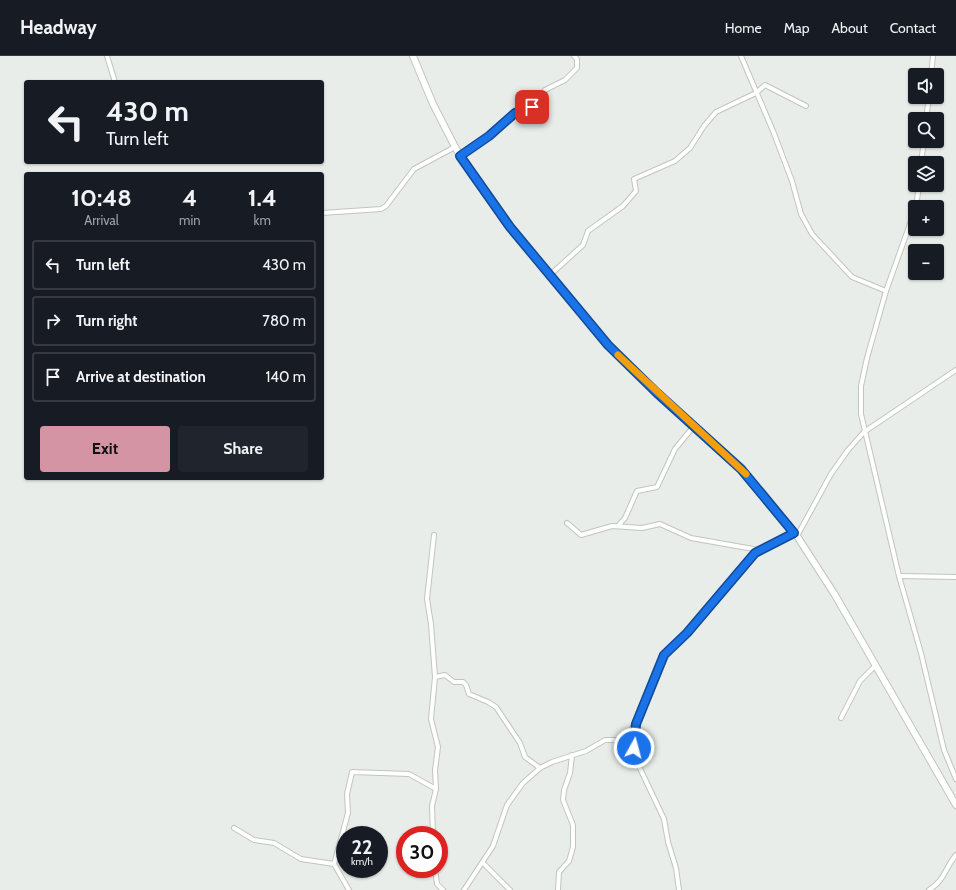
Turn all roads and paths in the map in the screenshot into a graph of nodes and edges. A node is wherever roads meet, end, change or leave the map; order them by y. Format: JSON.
{"nodes":[{"id":1,"x":107,"y":56,"type":"edge"},
{"id":2,"x":413,"y":56,"type":"edge"},
{"id":3,"x":574,"y":56,"type":"edge"},
{"id":4,"x":741,"y":56,"type":"edge"},
{"id":5,"x":933,"y":56,"type":"edge"},
{"id":6,"x":932,"y":68,"type":"edge"},
{"id":7,"x":114,"y":80,"type":"edge"},
{"id":8,"x":756,"y":93,"type":"junction"},
{"id":9,"x":806,"y":106,"type":"dead end"},
{"id":10,"x":455,"y":147,"type":"junction"},
{"id":11,"x":460,"y":156,"type":"junction"},
{"id":12,"x":324,"y":213,"type":"edge"},
{"id":13,"x":908,"y":230,"type":"edge"},
{"id":14,"x":550,"y":274,"type":"junction"},
{"id":15,"x":886,"y":291,"type":"junction"},
{"id":16,"x":956,"y":370,"type":"edge"},
{"id":17,"x":694,"y":426,"type":"junction"},
{"id":18,"x":864,"y":432,"type":"junction"},
{"id":19,"x":567,"y":523,"type":"dead end"},
{"id":20,"x":618,"y":526,"type":"junction"},
{"id":21,"x":796,"y":534,"type":"junction"},
{"id":22,"x":434,"y":535,"type":"dead end"},
{"id":23,"x":759,"y":550,"type":"junction"},
{"id":24,"x":899,"y":576,"type":"junction"},
{"id":25,"x":956,"y":576,"type":"edge"},
{"id":26,"x":875,"y":666,"type":"junction"},
{"id":27,"x":435,"y":677,"type":"junction"},
{"id":28,"x":842,"y":718,"type":"dead end"},
{"id":29,"x":636,"y":724,"type":"junction"},
{"id":30,"x":572,"y":755,"type":"junction"},
{"id":31,"x":540,"y":768,"type":"junction"},
{"id":32,"x":955,"y":772,"type":"edge"},
{"id":33,"x":956,"y":779,"type":"edge"},
{"id":34,"x":436,"y":789,"type":"junction"},
{"id":35,"x":956,"y":805,"type":"edge"},
{"id":36,"x":433,"y":826,"type":"edge"},
{"id":37,"x":234,"y":828,"type":"dead end"},
{"id":38,"x":956,"y":855,"type":"edge"},
{"id":39,"x":334,"y":864,"type":"junction"},
{"id":40,"x":483,"y":864,"type":"junction"},
{"id":41,"x":436,"y":878,"type":"edge"},
{"id":42,"x":349,"y":890,"type":"edge"},
{"id":43,"x":443,"y":890,"type":"edge"},
{"id":44,"x":464,"y":890,"type":"edge"},
{"id":45,"x":510,"y":890,"type":"edge"},
{"id":46,"x":558,"y":890,"type":"edge"},
{"id":47,"x":679,"y":890,"type":"edge"},
{"id":48,"x":929,"y":890,"type":"edge"}],
"edges":[{"from":1,"to":7,"type":"street"},
{"from":2,"to":10,"type":"highway"},
{"from":3,"to":11,"type":"street"},
{"from":4,"to":8,"type":"street"},
{"from":5,"to":6,"type":"street"},
{"from":8,"to":9,"type":"street"},
{"from":8,"to":14,"type":"street"},
{"from":8,"to":15,"type":"street"},
{"from":10,"to":11,"type":"highway"},
{"from":10,"to":12,"type":"street"},
{"from":11,"to":14,"type":"highway"},
{"from":13,"to":15,"type":"street"},
{"from":14,"to":17,"type":"highway"},
{"from":15,"to":18,"type":"street"},
{"from":16,"to":18,"type":"street"},
{"from":17,"to":20,"type":"street"},
{"from":17,"to":21,"type":"highway"},
{"from":18,"to":21,"type":"street"},
{"from":18,"to":24,"type":"street"},
{"from":19,"to":20,"type":"street"},
{"from":20,"to":23,"type":"street"},
{"from":21,"to":23,"type":"street"},
{"from":21,"to":26,"type":"highway"},
{"from":22,"to":27,"type":"street"},
{"from":23,"to":29,"type":"street"},
{"from":24,"to":25,"type":"street"},
{"from":24,"to":32,"type":"street"},
{"from":26,"to":28,"type":"street"},
{"from":26,"to":35,"type":"highway"},
{"from":27,"to":31,"type":"street"},
{"from":27,"to":34,"type":"street"},
{"from":29,"to":30,"type":"street"},
{"from":29,"to":47,"type":"street"},
{"from":30,"to":31,"type":"street"},
{"from":30,"to":46,"type":"street"},
{"from":31,"to":40,"type":"street"},
{"from":32,"to":33,"type":"street"},
{"from":34,"to":36,"type":"street"},
{"from":34,"to":39,"type":"street"},
{"from":37,"to":39,"type":"street"},
{"from":38,"to":48,"type":"street"},
{"from":39,"to":42,"type":"street"},
{"from":40,"to":44,"type":"street"},
{"from":40,"to":45,"type":"street"},
{"from":41,"to":43,"type":"street"}]}
